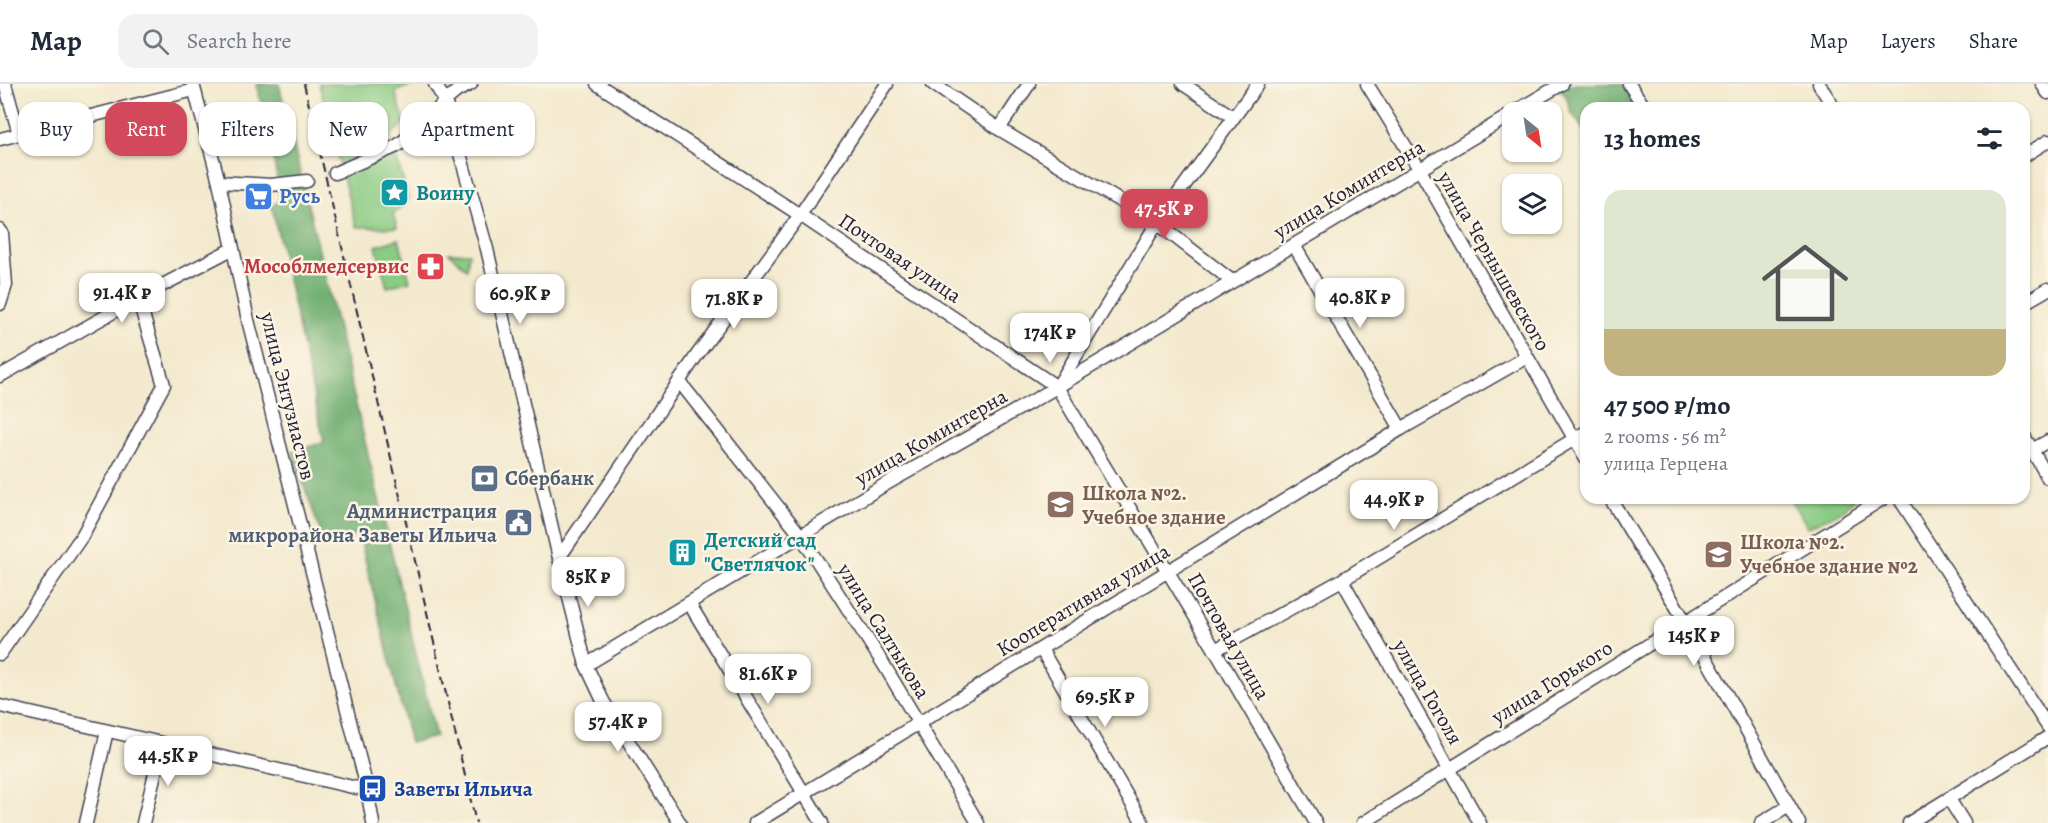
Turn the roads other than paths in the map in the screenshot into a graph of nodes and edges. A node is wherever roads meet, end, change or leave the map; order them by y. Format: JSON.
{"nodes":[{"id":1,"x":5,"y":84,"type":"edge"},
{"id":2,"x":435,"y":84,"type":"edge"},
{"id":3,"x":471,"y":84,"type":"edge"},
{"id":4,"x":597,"y":84,"type":"edge"},
{"id":5,"x":887,"y":84,"type":"edge"},
{"id":6,"x":933,"y":84,"type":"edge"},
{"id":7,"x":1029,"y":84,"type":"edge"},
{"id":8,"x":1183,"y":84,"type":"edge"},
{"id":9,"x":1257,"y":84,"type":"edge"},
{"id":10,"x":1367,"y":84,"type":"edge"},
{"id":11,"x":1562,"y":84,"type":"edge"},
{"id":12,"x":1629,"y":84,"type":"edge"},
{"id":13,"x":1819,"y":84,"type":"edge"},
{"id":14,"x":2042,"y":84,"type":"edge"},
{"id":15,"x":194,"y":87,"type":"edge"},
{"id":16,"x":2048,"y":93,"type":"edge"},
{"id":17,"x":445,"y":101,"type":"junction"},
{"id":18,"x":1532,"y":102,"type":"edge"},
{"id":19,"x":1641,"y":102,"type":"edge"},
{"id":20,"x":1830,"y":102,"type":"edge"},
{"id":21,"x":93,"y":114,"type":"edge"},
{"id":22,"x":1233,"y":117,"type":"junction"},
{"id":23,"x":1502,"y":120,"type":"edge"},
{"id":24,"x":999,"y":129,"type":"junction"},
{"id":25,"x":18,"y":130,"type":"edge"},
{"id":26,"x":18,"y":134,"type":"edge"},
{"id":27,"x":0,"y":139,"type":"edge"},
{"id":28,"x":2048,"y":141,"type":"edge"},
{"id":29,"x":2030,"y":152,"type":"edge"},
{"id":30,"x":1419,"y":170,"type":"junction"},
{"id":31,"x":335,"y":173,"type":"dead end"},
{"id":32,"x":307,"y":181,"type":"dead end"},
{"id":33,"x":219,"y":182,"type":"junction"},
{"id":34,"x":800,"y":215,"type":"junction"},
{"id":35,"x":1157,"y":223,"type":"junction"},
{"id":36,"x":0,"y":230,"type":"edge"},
{"id":37,"x":1294,"y":245,"type":"junction"},
{"id":38,"x":232,"y":249,"type":"junction"},
{"id":39,"x":1232,"y":281,"type":"junction"},
{"id":40,"x":2048,"y":289,"type":"edge"},
{"id":41,"x":138,"y":298,"type":"junction"},
{"id":42,"x":2030,"y":300,"type":"edge"},
{"id":43,"x":0,"y":304,"type":"edge"},
{"id":44,"x":1527,"y":357,"type":"junction"},
{"id":45,"x":0,"y":376,"type":"edge"},
{"id":46,"x":679,"y":381,"type":"junction"},
{"id":47,"x":1057,"y":387,"type":"junction"},
{"id":48,"x":1401,"y":429,"type":"junction"},
{"id":49,"x":1580,"y":435,"type":"edge"},
{"id":50,"x":1573,"y":439,"type":"junction"},
{"id":51,"x":2048,"y":441,"type":"edge"},
{"id":52,"x":2030,"y":446,"type":"edge"},
{"id":53,"x":1580,"y":450,"type":"edge"},
{"id":54,"x":2032,"y":450,"type":"junction"},
{"id":55,"x":2048,"y":478,"type":"edge"},
{"id":56,"x":1614,"y":504,"type":"edge"},
{"id":57,"x":1874,"y":504,"type":"edge"},
{"id":58,"x":1903,"y":504,"type":"edge"},
{"id":59,"x":801,"y":536,"type":"junction"},
{"id":60,"x":559,"y":558,"type":"junction"},
{"id":61,"x":1168,"y":571,"type":"junction"},
{"id":62,"x":1342,"y":580,"type":"junction"},
{"id":63,"x":689,"y":603,"type":"junction"},
{"id":64,"x":1685,"y":621,"type":"junction"},
{"id":65,"x":1041,"y":649,"type":"junction"},
{"id":66,"x":1215,"y":650,"type":"junction"},
{"id":67,"x":0,"y":654,"type":"edge"},
{"id":68,"x":586,"y":665,"type":"junction"},
{"id":69,"x":0,"y":706,"type":"edge"},
{"id":70,"x":918,"y":723,"type":"junction"},
{"id":71,"x":2048,"y":726,"type":"edge"},
{"id":72,"x":107,"y":731,"type":"junction"},
{"id":73,"x":2048,"y":737,"type":"edge"},
{"id":74,"x":162,"y":744,"type":"junction"},
{"id":75,"x":1450,"y":769,"type":"junction"},
{"id":76,"x":366,"y":784,"type":"junction"},
{"id":77,"x":804,"y":794,"type":"junction"},
{"id":78,"x":1949,"y":799,"type":"junction"},
{"id":79,"x":1789,"y":806,"type":"junction"},
{"id":80,"x":86,"y":823,"type":"edge"},
{"id":81,"x":143,"y":823,"type":"edge"},
{"id":82,"x":373,"y":823,"type":"edge"},
{"id":83,"x":680,"y":823,"type":"edge"},
{"id":84,"x":755,"y":823,"type":"edge"},
{"id":85,"x":822,"y":823,"type":"edge"},
{"id":86,"x":978,"y":823,"type":"edge"},
{"id":87,"x":1143,"y":823,"type":"edge"},
{"id":88,"x":1316,"y":823,"type":"edge"},
{"id":89,"x":1363,"y":823,"type":"edge"},
{"id":90,"x":1480,"y":823,"type":"edge"},
{"id":91,"x":1761,"y":823,"type":"edge"},
{"id":92,"x":1799,"y":823,"type":"edge"},
{"id":93,"x":1909,"y":823,"type":"edge"},
{"id":94,"x":1964,"y":823,"type":"edge"}],
"edges":[{"from":1,"to":25,"type":"street"},
{"from":2,"to":17,"type":"street"},
{"from":3,"to":17,"type":"street"},
{"from":4,"to":34,"type":"street","name":"Почтовая улица"},
{"from":5,"to":34,"type":"street"},
{"from":6,"to":24,"type":"street"},
{"from":7,"to":24,"type":"street"},
{"from":8,"to":22,"type":"street"},
{"from":9,"to":22,"type":"street"},
{"from":10,"to":30,"type":"street","name":"улица Чернышевского"},
{"from":11,"to":18,"type":"street","name":"улица Коминтерна"},
{"from":12,"to":19,"type":"street"},
{"from":13,"to":20,"type":"street"},
{"from":14,"to":16,"type":"street"},
{"from":15,"to":21,"type":"street"},
{"from":15,"to":33,"type":"street","name":"улица Энтузиастов"},
{"from":17,"to":31,"type":"street"},
{"from":17,"to":60,"type":"street"},
{"from":22,"to":35,"type":"street"},
{"from":23,"to":30,"type":"street","name":"улица Коминтерна"},
{"from":24,"to":35,"type":"street"},
{"from":26,"to":27,"type":"street"},
{"from":28,"to":29,"type":"street"},
{"from":30,"to":37,"type":"street","name":"улица Коминтерна"},
{"from":30,"to":44,"type":"street","name":"улица Чернышевского"},
{"from":32,"to":33,"type":"street"},
{"from":33,"to":38,"type":"street","name":"улица Энтузиастов"},
{"from":34,"to":46,"type":"street"},
{"from":34,"to":47,"type":"street","name":"Почтовая улица"},
{"from":35,"to":39,"type":"street"},
{"from":35,"to":47,"type":"street"},
{"from":36,"to":43,"type":"street"},
{"from":37,"to":39,"type":"street","name":"улица Коминтерна"},
{"from":37,"to":48,"type":"street"},
{"from":38,"to":41,"type":"street"},
{"from":38,"to":76,"type":"street","name":"улица Энтузиастов"},
{"from":39,"to":47,"type":"street","name":"улица Коминтерна"},
{"from":40,"to":42,"type":"street"},
{"from":41,"to":45,"type":"street"},
{"from":41,"to":67,"type":"street"},
{"from":44,"to":48,"type":"street","name":"Кооперативная улица"},
{"from":44,"to":50,"type":"street","name":"улица Чернышевского"},
{"from":46,"to":59,"type":"street","name":"улица Салтыкова"},
{"from":46,"to":60,"type":"street"},
{"from":47,"to":59,"type":"street","name":"улица Коминтерна"},
{"from":47,"to":61,"type":"street","name":"Почтовая улица"},
{"from":48,"to":61,"type":"street","name":"Кооперативная улица"},
{"from":49,"to":50,"type":"street"},
{"from":50,"to":53,"type":"street","name":"улица Чернышевского"},
{"from":50,"to":62,"type":"street"},
{"from":51,"to":54,"type":"street"},
{"from":52,"to":54,"type":"street"},
{"from":54,"to":55,"type":"street"},
{"from":56,"to":64,"type":"street"},
{"from":57,"to":64,"type":"street","name":"улица Горького"},
{"from":58,"to":71,"type":"street"},
{"from":59,"to":63,"type":"street","name":"улица Коминтерна"},
{"from":59,"to":70,"type":"street","name":"улица Салтыкова"},
{"from":60,"to":68,"type":"street"},
{"from":61,"to":65,"type":"street","name":"Кооперативная улица"},
{"from":61,"to":66,"type":"street","name":"Почтовая улица"},
{"from":62,"to":66,"type":"street"},
{"from":62,"to":75,"type":"street","name":"улица Гоголя"},
{"from":63,"to":68,"type":"street","name":"улица Коминтерна"},
{"from":63,"to":77,"type":"street"},
{"from":64,"to":75,"type":"street","name":"улица Горького"},
{"from":64,"to":79,"type":"street"},
{"from":65,"to":70,"type":"street","name":"Кооперативная улица"},
{"from":65,"to":87,"type":"street"},
{"from":66,"to":88,"type":"street","name":"Почтовая улица"},
{"from":68,"to":83,"type":"street"},
{"from":69,"to":72,"type":"street"},
{"from":70,"to":77,"type":"street","name":"Кооперативная улица"},
{"from":70,"to":86,"type":"street","name":"улица Салтыкова"},
{"from":72,"to":74,"type":"street"},
{"from":72,"to":80,"type":"street"},
{"from":73,"to":78,"type":"street"},
{"from":74,"to":76,"type":"street"},
{"from":74,"to":81,"type":"street"},
{"from":75,"to":89,"type":"street","name":"улица Горького"},
{"from":75,"to":90,"type":"street","name":"улица Гоголя"},
{"from":76,"to":82,"type":"street","name":"улица Энтузиастов"},
{"from":77,"to":84,"type":"street","name":"Кооперативная улица"},
{"from":77,"to":85,"type":"street"},
{"from":78,"to":93,"type":"street"},
{"from":78,"to":94,"type":"street"},
{"from":79,"to":91,"type":"street"},
{"from":79,"to":92,"type":"street"}]}
